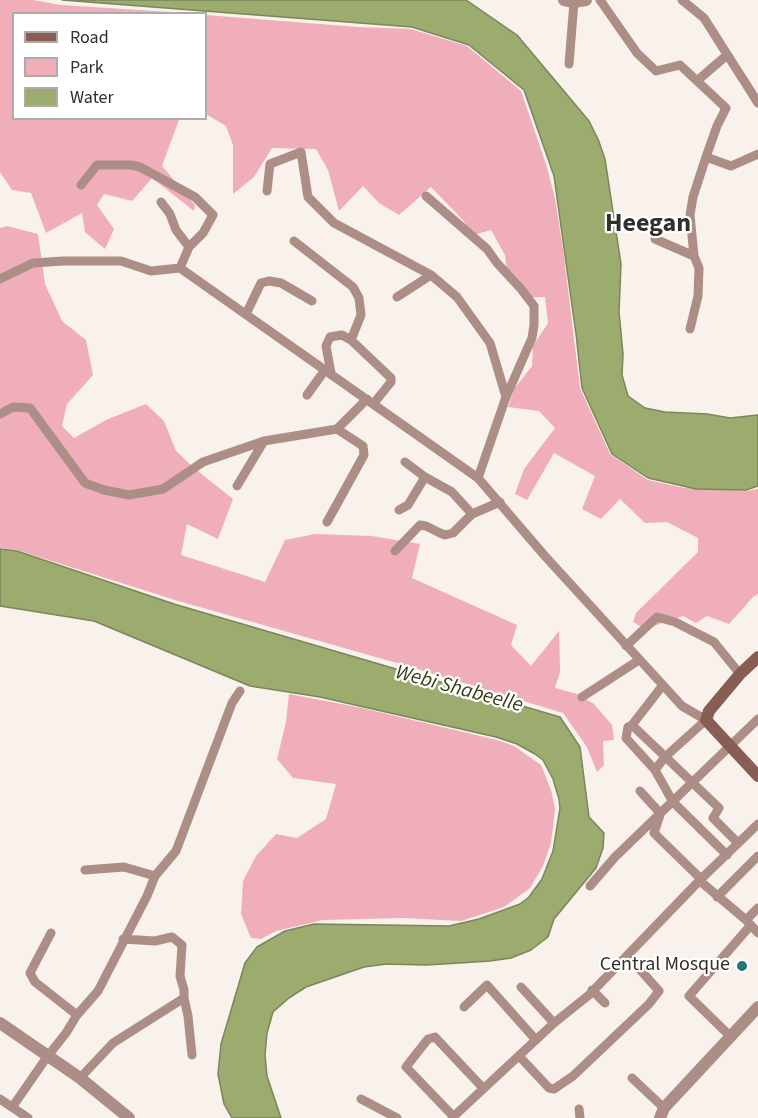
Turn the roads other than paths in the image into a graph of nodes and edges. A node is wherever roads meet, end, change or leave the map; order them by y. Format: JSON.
{"nodes":[{"id":1,"x":600,"y":0,"type":"edge"},
{"id":2,"x":682,"y":0,"type":"edge"},
{"id":3,"x":575,"y":1,"type":"edge"},
{"id":4,"x":726,"y":55,"type":"junction"},
{"id":5,"x":569,"y":64,"type":"dead end"},
{"id":6,"x":698,"y":80,"type":"junction"},
{"id":7,"x":758,"y":103,"type":"edge"},
{"id":8,"x":758,"y":154,"type":"edge"},
{"id":9,"x":706,"y":157,"type":"junction"},
{"id":10,"x":81,"y":185,"type":"dead end"},
{"id":11,"x":267,"y":191,"type":"dead end"},
{"id":12,"x":426,"y":196,"type":"dead end"},
{"id":13,"x":161,"y":202,"type":"dead end"},
{"id":14,"x":655,"y":239,"type":"dead end"},
{"id":15,"x":294,"y":241,"type":"dead end"},
{"id":16,"x":189,"y":247,"type":"junction"},
{"id":17,"x":694,"y":256,"type":"junction"},
{"id":18,"x":180,"y":268,"type":"junction"},
{"id":19,"x":431,"y":275,"type":"junction"},
{"id":20,"x":0,"y":279,"type":"edge"},
{"id":21,"x":397,"y":297,"type":"dead end"},
{"id":22,"x":312,"y":301,"type":"dead end"},
{"id":23,"x":246,"y":314,"type":"junction"},
{"id":24,"x":690,"y":329,"type":"dead end"},
{"id":25,"x":351,"y":340,"type":"junction"},
{"id":26,"x":328,"y":371,"type":"junction"},
{"id":27,"x":307,"y":395,"type":"dead end"},
{"id":28,"x":506,"y":396,"type":"junction"},
{"id":29,"x":371,"y":401,"type":"junction"},
{"id":30,"x":0,"y":414,"type":"edge"},
{"id":31,"x":337,"y":429,"type":"junction"},
{"id":32,"x":264,"y":441,"type":"junction"},
{"id":33,"x":405,"y":462,"type":"dead end"},
{"id":34,"x":425,"y":477,"type":"junction"},
{"id":35,"x":478,"y":478,"type":"junction"},
{"id":36,"x":237,"y":486,"type":"dead end"},
{"id":37,"x":500,"y":502,"type":"junction"},
{"id":38,"x":399,"y":510,"type":"dead end"},
{"id":39,"x":472,"y":514,"type":"junction"},
{"id":40,"x":327,"y":522,"type":"dead end"},
{"id":41,"x":395,"y":551,"type":"dead end"},
{"id":42,"x":626,"y":646,"type":"junction"},
{"id":43,"x":758,"y":657,"type":"edge"},
{"id":44,"x":639,"y":660,"type":"junction"},
{"id":45,"x":740,"y":674,"type":"junction"},
{"id":46,"x":663,"y":686,"type":"junction"},
{"id":47,"x":240,"y":691,"type":"dead end"},
{"id":48,"x":582,"y":697,"type":"dead end"},
{"id":49,"x":758,"y":719,"type":"edge"},
{"id":50,"x":706,"y":720,"type":"junction"},
{"id":51,"x":632,"y":725,"type":"junction"},
{"id":52,"x":730,"y":746,"type":"junction"},
{"id":53,"x":665,"y":757,"type":"junction"},
{"id":54,"x":656,"y":770,"type":"junction"},
{"id":55,"x":758,"y":776,"type":"edge"},
{"id":56,"x":692,"y":782,"type":"junction"},
{"id":57,"x":640,"y":791,"type":"dead end"},
{"id":58,"x":673,"y":802,"type":"junction"},
{"id":59,"x":660,"y":813,"type":"junction"},
{"id":60,"x":758,"y":824,"type":"edge"},
{"id":61,"x":738,"y":843,"type":"junction"},
{"id":62,"x":727,"y":855,"type":"junction"},
{"id":63,"x":758,"y":856,"type":"edge"},
{"id":64,"x":85,"y":870,"type":"dead end"},
{"id":65,"x":155,"y":876,"type":"junction"},
{"id":66,"x":700,"y":880,"type":"junction"},
{"id":67,"x":590,"y":886,"type":"dead end"},
{"id":68,"x":717,"y":897,"type":"junction"},
{"id":69,"x":758,"y":908,"type":"edge"},
{"id":70,"x":748,"y":923,"type":"junction"},
{"id":71,"x":51,"y":933,"type":"dead end"},
{"id":72,"x":758,"y":933,"type":"edge"},
{"id":73,"x":123,"y":939,"type":"junction"},
{"id":74,"x":628,"y":956,"type":"junction"},
{"id":75,"x":522,"y":987,"type":"dead end"},
{"id":76,"x":592,"y":990,"type":"junction"},
{"id":77,"x":184,"y":998,"type":"junction"},
{"id":78,"x":605,"y":1004,"type":"dead end"},
{"id":79,"x":464,"y":1007,"type":"dead end"},
{"id":80,"x":758,"y":1007,"type":"edge"},
{"id":81,"x":77,"y":1015,"type":"junction"},
{"id":82,"x":0,"y":1023,"type":"edge"},
{"id":83,"x":554,"y":1023,"type":"junction"},
{"id":84,"x":730,"y":1036,"type":"junction"},
{"id":85,"x":536,"y":1040,"type":"junction"},
{"id":86,"x":192,"y":1055,"type":"dead end"},
{"id":87,"x":519,"y":1056,"type":"junction"},
{"id":88,"x":47,"y":1057,"type":"junction"},
{"id":89,"x":80,"y":1078,"type":"junction"},
{"id":90,"x":633,"y":1078,"type":"dead end"},
{"id":91,"x":483,"y":1089,"type":"junction"},
{"id":92,"x":0,"y":1098,"type":"edge"},
{"id":93,"x":361,"y":1099,"type":"dead end"},
{"id":94,"x":13,"y":1106,"type":"junction"},
{"id":95,"x":662,"y":1113,"type":"edge"},
{"id":96,"x":453,"y":1117,"type":"edge"},
{"id":97,"x":27,"y":1118,"type":"edge"},
{"id":98,"x":129,"y":1118,"type":"edge"},
{"id":99,"x":397,"y":1118,"type":"edge"}],
"edges":[{"from":1,"to":6,"type":"street"},
{"from":2,"to":4,"type":"street"},
{"from":3,"to":5,"type":"street"},
{"from":4,"to":6,"type":"street"},
{"from":4,"to":7,"type":"street"},
{"from":6,"to":9,"type":"street"},
{"from":8,"to":9,"type":"street"},
{"from":9,"to":17,"type":"street"},
{"from":10,"to":16,"type":"street"},
{"from":11,"to":19,"type":"street"},
{"from":12,"to":28,"type":"street"},
{"from":13,"to":16,"type":"street"},
{"from":14,"to":17,"type":"street"},
{"from":15,"to":25,"type":"street"},
{"from":16,"to":18,"type":"street"},
{"from":17,"to":24,"type":"street"},
{"from":18,"to":20,"type":"street"},
{"from":18,"to":23,"type":"street"},
{"from":19,"to":21,"type":"street"},
{"from":19,"to":28,"type":"street"},
{"from":22,"to":23,"type":"street"},
{"from":23,"to":26,"type":"street"},
{"from":25,"to":26,"type":"street"},
{"from":25,"to":29,"type":"street"},
{"from":26,"to":27,"type":"street"},
{"from":26,"to":29,"type":"street"},
{"from":28,"to":35,"type":"street"},
{"from":29,"to":31,"type":"street"},
{"from":29,"to":35,"type":"street"},
{"from":30,"to":32,"type":"street"},
{"from":31,"to":32,"type":"street"},
{"from":31,"to":40,"type":"street"},
{"from":32,"to":36,"type":"street"},
{"from":33,"to":34,"type":"street"},
{"from":34,"to":38,"type":"street"},
{"from":34,"to":39,"type":"street"},
{"from":35,"to":37,"type":"street"},
{"from":37,"to":39,"type":"street"},
{"from":37,"to":42,"type":"street"},
{"from":39,"to":41,"type":"street"},
{"from":42,"to":44,"type":"street"},
{"from":42,"to":45,"type":"street"},
{"from":43,"to":45,"type":"main road"},
{"from":44,"to":46,"type":"street"},
{"from":44,"to":48,"type":"street"},
{"from":45,"to":50,"type":"main road"},
{"from":46,"to":50,"type":"street"},
{"from":46,"to":51,"type":"street"},
{"from":47,"to":65,"type":"street"},
{"from":49,"to":52,"type":"street"},
{"from":50,"to":52,"type":"main road"},
{"from":50,"to":53,"type":"street"},
{"from":51,"to":53,"type":"street"},
{"from":51,"to":54,"type":"street"},
{"from":52,"to":55,"type":"main road"},
{"from":52,"to":56,"type":"street"},
{"from":53,"to":54,"type":"street"},
{"from":53,"to":56,"type":"street"},
{"from":54,"to":58,"type":"street"},
{"from":56,"to":58,"type":"street"},
{"from":56,"to":61,"type":"street"},
{"from":57,"to":59,"type":"street"},
{"from":58,"to":59,"type":"street"},
{"from":58,"to":62,"type":"street"},
{"from":59,"to":66,"type":"street"},
{"from":59,"to":67,"type":"street"},
{"from":60,"to":61,"type":"street"},
{"from":61,"to":62,"type":"street"},
{"from":62,"to":66,"type":"street"},
{"from":63,"to":68,"type":"street"},
{"from":64,"to":65,"type":"street"},
{"from":65,"to":73,"type":"street"},
{"from":66,"to":68,"type":"street"},
{"from":66,"to":74,"type":"street"},
{"from":68,"to":70,"type":"street"},
{"from":69,"to":70,"type":"street"},
{"from":70,"to":72,"type":"street"},
{"from":70,"to":84,"type":"street"},
{"from":71,"to":81,"type":"street"},
{"from":73,"to":77,"type":"street"},
{"from":73,"to":81,"type":"street"},
{"from":74,"to":76,"type":"street"},
{"from":74,"to":87,"type":"street"},
{"from":75,"to":83,"type":"street"},
{"from":76,"to":78,"type":"street"},
{"from":76,"to":83,"type":"street"},
{"from":77,"to":86,"type":"street"},
{"from":77,"to":89,"type":"street"},
{"from":79,"to":85,"type":"street"},
{"from":80,"to":84,"type":"street"},
{"from":81,"to":88,"type":"street"},
{"from":82,"to":88,"type":"street"},
{"from":83,"to":85,"type":"street"},
{"from":84,"to":95,"type":"street"},
{"from":85,"to":87,"type":"street"},
{"from":87,"to":91,"type":"street"},
{"from":88,"to":89,"type":"street"},
{"from":88,"to":94,"type":"street"},
{"from":89,"to":98,"type":"street"},
{"from":90,"to":95,"type":"street"},
{"from":91,"to":96,"type":"street"},
{"from":91,"to":96,"type":"street"},
{"from":92,"to":94,"type":"street"},
{"from":93,"to":99,"type":"street"},
{"from":94,"to":97,"type":"street"}]}
